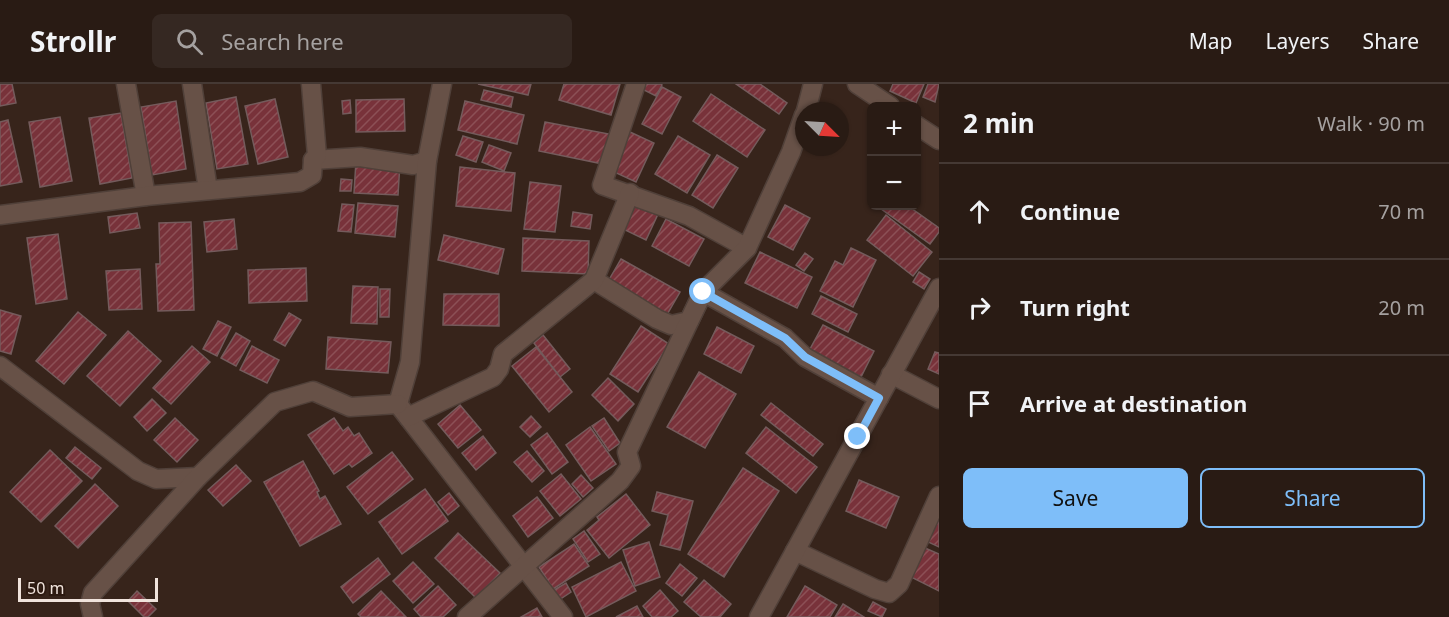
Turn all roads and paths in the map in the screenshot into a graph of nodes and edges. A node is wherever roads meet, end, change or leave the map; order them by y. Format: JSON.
{"nodes":[{"id":1,"x":126,"y":84,"type":"edge"},
{"id":2,"x":192,"y":84,"type":"edge"},
{"id":3,"x":311,"y":84,"type":"edge"},
{"id":4,"x":442,"y":84,"type":"edge"},
{"id":5,"x":636,"y":84,"type":"edge"},
{"id":6,"x":813,"y":84,"type":"edge"},
{"id":7,"x":857,"y":84,"type":"edge"},
{"id":8,"x":808,"y":102,"type":"edge"},
{"id":9,"x":884,"y":102,"type":"edge"},
{"id":10,"x":921,"y":128,"type":"edge"},
{"id":11,"x":939,"y":140,"type":"edge"},
{"id":12,"x":795,"y":141,"type":"edge"},
{"id":13,"x":313,"y":160,"type":"junction"},
{"id":14,"x":427,"y":161,"type":"junction"},
{"id":15,"x":208,"y":190,"type":"junction"},
{"id":16,"x":630,"y":193,"type":"junction"},
{"id":17,"x":146,"y":196,"type":"junction"},
{"id":18,"x":0,"y":215,"type":"edge"},
{"id":19,"x":747,"y":248,"type":"junction"},
{"id":20,"x":594,"y":280,"type":"junction"},
{"id":21,"x":939,"y":288,"type":"edge"},
{"id":22,"x":703,"y":292,"type":"junction"},
{"id":23,"x":3,"y":373,"type":"edge"},
{"id":24,"x":891,"y":374,"type":"junction"},
{"id":25,"x":879,"y":398,"type":"junction"},
{"id":26,"x":939,"y":399,"type":"edge"},
{"id":27,"x":403,"y":411,"type":"junction"},
{"id":28,"x":198,"y":477,"type":"junction"},
{"id":29,"x":939,"y":496,"type":"edge"},
{"id":30,"x":795,"y":551,"type":"junction"},
{"id":31,"x":525,"y":568,"type":"junction"},
{"id":32,"x":93,"y":617,"type":"edge"},
{"id":33,"x":467,"y":617,"type":"edge"},
{"id":34,"x":563,"y":617,"type":"edge"},
{"id":35,"x":759,"y":617,"type":"edge"}],
"edges":[{"from":1,"to":17,"type":"street"},
{"from":2,"to":15,"type":"street"},
{"from":3,"to":13,"type":"street"},
{"from":4,"to":14,"type":"street"},
{"from":5,"to":16,"type":"street"},
{"from":6,"to":8,"type":"street"},
{"from":7,"to":9,"type":"street"},
{"from":10,"to":11,"type":"street"},
{"from":12,"to":19,"type":"street"},
{"from":13,"to":14,"type":"street"},
{"from":13,"to":15,"type":"street"},
{"from":14,"to":27,"type":"street"},
{"from":15,"to":17,"type":"street"},
{"from":16,"to":19,"type":"street"},
{"from":16,"to":20,"type":"street"},
{"from":17,"to":18,"type":"street"},
{"from":19,"to":22,"type":"street"},
{"from":20,"to":22,"type":"street"},
{"from":20,"to":27,"type":"street"},
{"from":21,"to":24,"type":"street"},
{"from":22,"to":25,"type":"street"},
{"from":22,"to":31,"type":"street"},
{"from":23,"to":28,"type":"street"},
{"from":24,"to":25,"type":"street"},
{"from":24,"to":26,"type":"street"},
{"from":25,"to":30,"type":"street"},
{"from":27,"to":28,"type":"street"},
{"from":27,"to":31,"type":"street"},
{"from":28,"to":32,"type":"street"},
{"from":29,"to":30,"type":"street"},
{"from":30,"to":35,"type":"street"},
{"from":31,"to":33,"type":"street"},
{"from":31,"to":34,"type":"street"}]}
